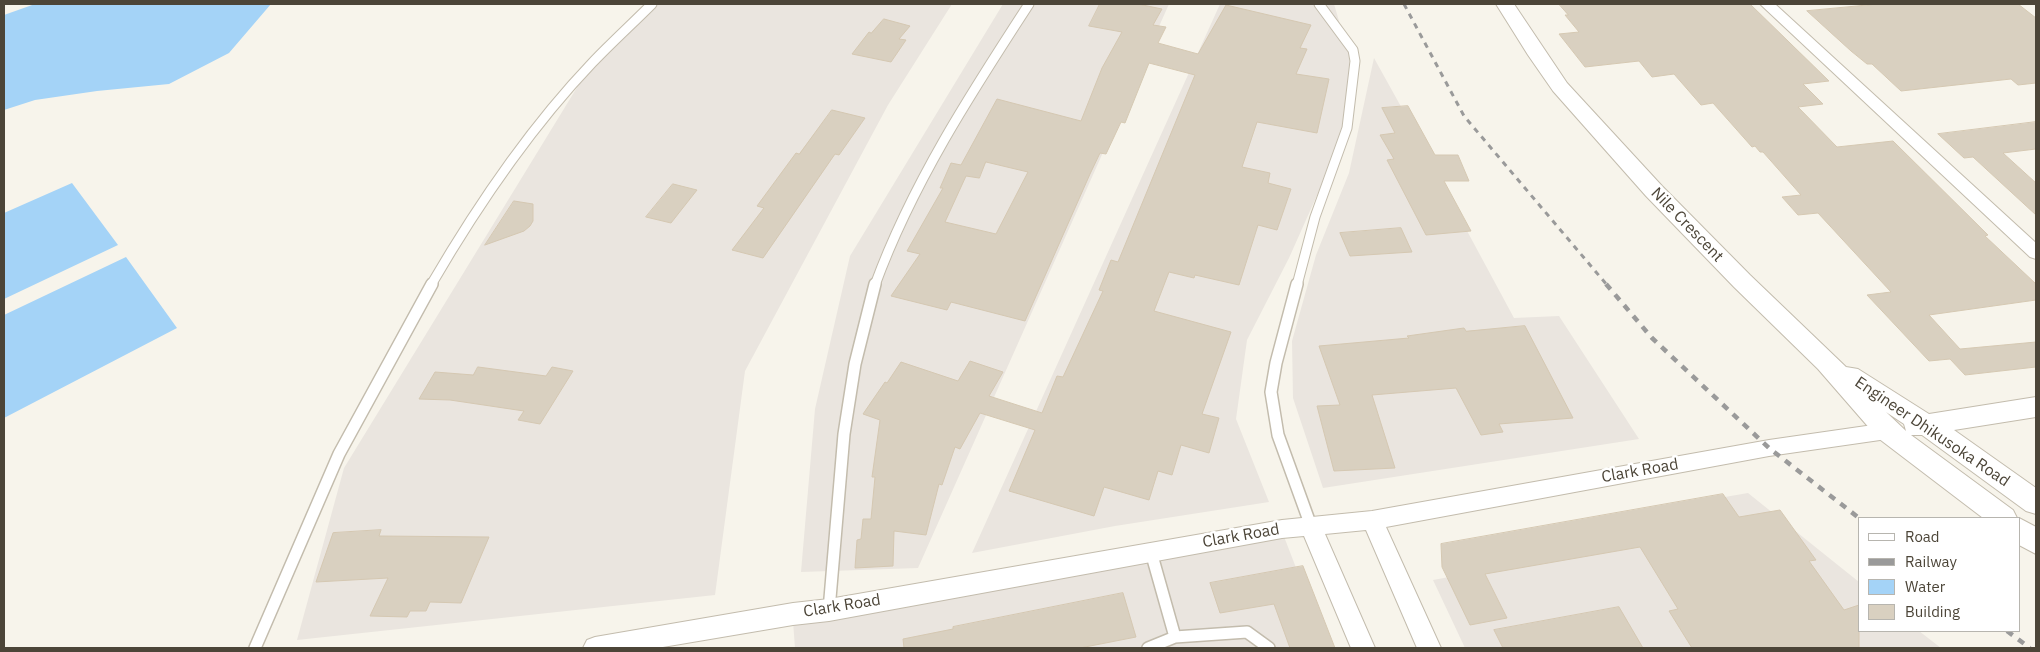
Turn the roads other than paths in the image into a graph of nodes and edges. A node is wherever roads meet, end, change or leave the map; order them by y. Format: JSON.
{"nodes":[{"id":1,"x":652,"y":4,"type":"edge"},
{"id":2,"x":1029,"y":4,"type":"edge"},
{"id":3,"x":1319,"y":4,"type":"edge"},
{"id":4,"x":1505,"y":4,"type":"edge"},
{"id":5,"x":1767,"y":4,"type":"edge"},
{"id":6,"x":2036,"y":253,"type":"edge"},
{"id":7,"x":1827,"y":362,"type":"junction"},
{"id":8,"x":2036,"y":407,"type":"edge"},
{"id":9,"x":1924,"y":424,"type":"junction"},
{"id":10,"x":1887,"y":431,"type":"junction"},
{"id":11,"x":2036,"y":503,"type":"edge"},
{"id":12,"x":2002,"y":517,"type":"edge"},
{"id":13,"x":1372,"y":520,"type":"junction"},
{"id":14,"x":1311,"y":526,"type":"junction"},
{"id":15,"x":2020,"y":531,"type":"edge"},
{"id":16,"x":2036,"y":542,"type":"edge"},
{"id":17,"x":1151,"y":552,"type":"junction"},
{"id":18,"x":829,"y":610,"type":"junction"},
{"id":19,"x":1175,"y":637,"type":"junction"},
{"id":20,"x":255,"y":648,"type":"edge"},
{"id":21,"x":595,"y":648,"type":"edge"},
{"id":22,"x":1148,"y":648,"type":"edge"},
{"id":23,"x":1269,"y":648,"type":"edge"},
{"id":24,"x":1364,"y":648,"type":"edge"},
{"id":25,"x":1429,"y":648,"type":"edge"}],
"edges":[{"from":1,"to":20,"type":"lane"},
{"from":2,"to":18,"type":"lane"},
{"from":3,"to":14,"type":"lane"},
{"from":4,"to":7,"type":"street","name":"Nile Crescent"},
{"from":5,"to":6,"type":"street"},
{"from":7,"to":9,"type":"street","name":"Engineer Dhikusoka Road"},
{"from":7,"to":10,"type":"street","name":"Nile Crescent"},
{"from":8,"to":9,"type":"street"},
{"from":9,"to":10,"type":"street"},
{"from":9,"to":11,"type":"street","name":"Engineer Dhikusoka Road"},
{"from":10,"to":12,"type":"street","name":"Engineer Dhikusoka Road"},
{"from":10,"to":13,"type":"street","name":"Clark Road"},
{"from":13,"to":14,"type":"street","name":"Clark Road"},
{"from":13,"to":25,"type":"street"},
{"from":14,"to":17,"type":"street","name":"Clark Road"},
{"from":14,"to":24,"type":"street"},
{"from":15,"to":16,"type":"street"},
{"from":17,"to":18,"type":"street","name":"Clark Road"},
{"from":17,"to":19,"type":"lane"},
{"from":18,"to":21,"type":"street","name":"Clark Road"},
{"from":19,"to":22,"type":"lane"},
{"from":19,"to":23,"type":"lane"}]}
